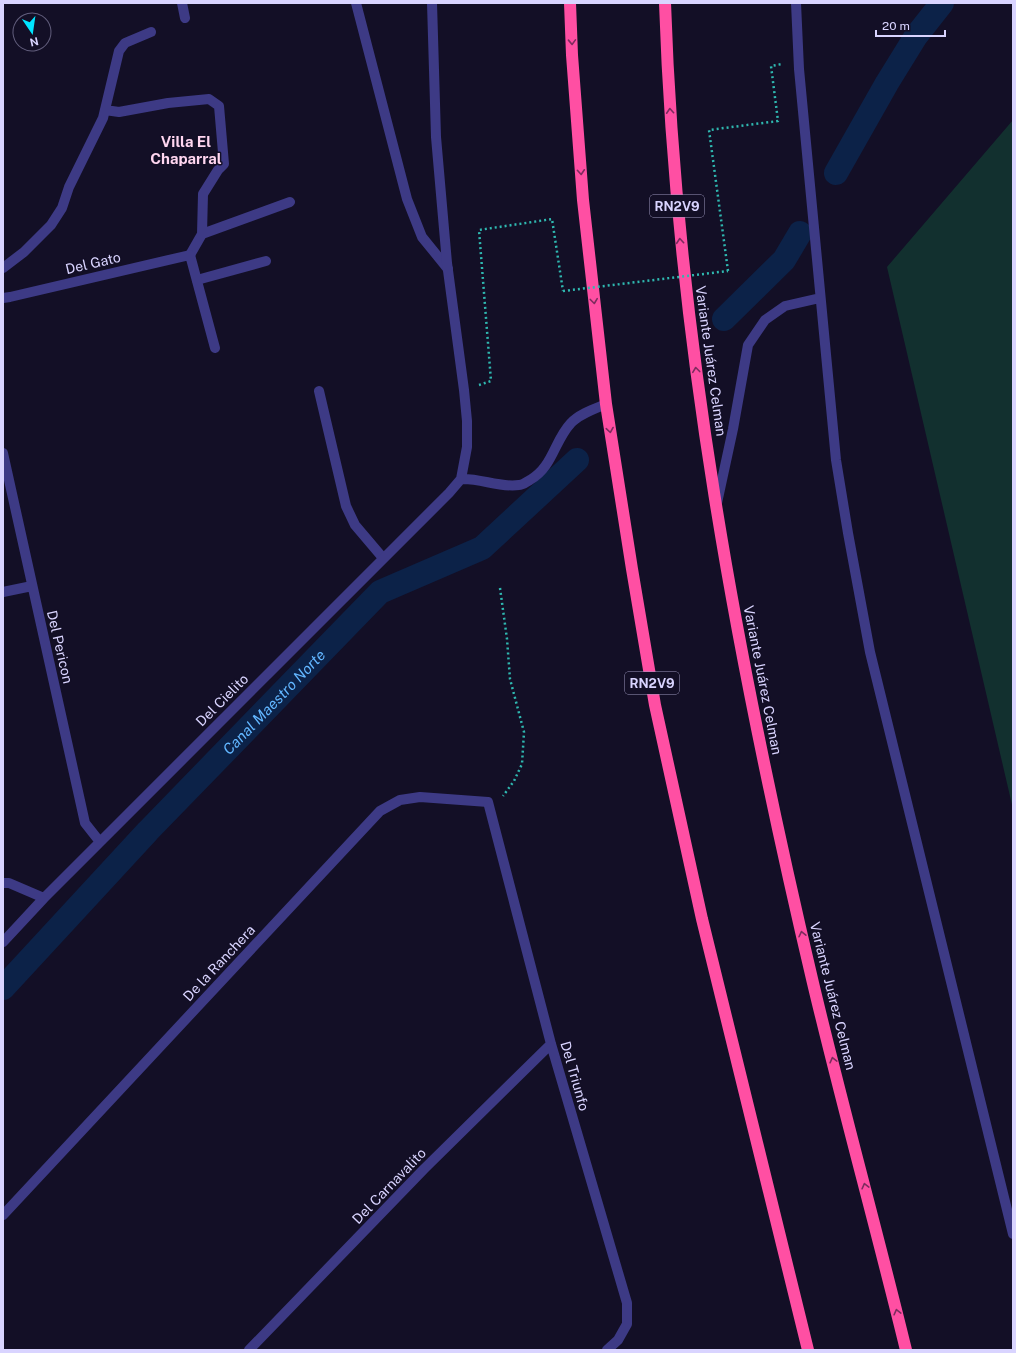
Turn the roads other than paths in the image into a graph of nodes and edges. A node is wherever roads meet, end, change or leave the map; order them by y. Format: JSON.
{"nodes":[{"id":1,"x":182,"y":3,"type":"edge"},
{"id":2,"x":356,"y":3,"type":"edge"},
{"id":3,"x":432,"y":3,"type":"edge"},
{"id":4,"x":570,"y":3,"type":"edge"},
{"id":5,"x":665,"y":3,"type":"edge"},
{"id":6,"x":796,"y":3,"type":"edge"},
{"id":7,"x":185,"y":18,"type":"dead end"},
{"id":8,"x":151,"y":32,"type":"dead end"},
{"id":9,"x":105,"y":110,"type":"junction"},
{"id":10,"x":290,"y":202,"type":"dead end"},
{"id":11,"x":202,"y":234,"type":"junction"},
{"id":12,"x":190,"y":255,"type":"junction"},
{"id":13,"x":266,"y":261,"type":"dead end"},
{"id":14,"x":3,"y":268,"type":"edge"},
{"id":15,"x":448,"y":269,"type":"junction"},
{"id":16,"x":197,"y":280,"type":"junction"},
{"id":17,"x":3,"y":298,"type":"edge"},
{"id":18,"x":820,"y":298,"type":"junction"},
{"id":19,"x":215,"y":348,"type":"dead end"},
{"id":20,"x":319,"y":391,"type":"dead end"},
{"id":21,"x":606,"y":404,"type":"junction"},
{"id":22,"x":3,"y":453,"type":"edge"},
{"id":23,"x":461,"y":479,"type":"junction"},
{"id":24,"x":716,"y":507,"type":"junction"},
{"id":25,"x":383,"y":558,"type":"junction"},
{"id":26,"x":32,"y":586,"type":"junction"},
{"id":27,"x":3,"y":592,"type":"edge"},
{"id":28,"x":488,"y":802,"type":"joint"},
{"id":29,"x":100,"y":842,"type":"junction"},
{"id":30,"x":3,"y":883,"type":"edge"},
{"id":31,"x":44,"y":898,"type":"junction"},
{"id":32,"x":3,"y":942,"type":"edge"},
{"id":33,"x":551,"y":1044,"type":"junction"},
{"id":34,"x":3,"y":1215,"type":"edge"},
{"id":35,"x":1013,"y":1234,"type":"edge"},
{"id":36,"x":249,"y":1350,"type":"edge"},
{"id":37,"x":607,"y":1350,"type":"edge"},
{"id":38,"x":808,"y":1350,"type":"edge"},
{"id":39,"x":906,"y":1350,"type":"edge"}],
"edges":[{"from":1,"to":7,"type":"street"},
{"from":2,"to":15,"type":"street"},
{"from":3,"to":15,"type":"street"},
{"from":4,"to":21,"type":"highway","number":"RN2V9","one_way":true},
{"from":24,"to":5,"type":"highway","name":"Variante Juárez Celman","number":"RN2V9","one_way":true},
{"from":6,"to":18,"type":"street"},
{"from":8,"to":9,"type":"street"},
{"from":9,"to":11,"type":"street"},
{"from":9,"to":14,"type":"street"},
{"from":10,"to":11,"type":"street"},
{"from":11,"to":12,"type":"street"},
{"from":12,"to":16,"type":"street"},
{"from":12,"to":17,"type":"street","name":"Del Gato"},
{"from":13,"to":16,"type":"street"},
{"from":15,"to":23,"type":"street"},
{"from":16,"to":19,"type":"street"},
{"from":18,"to":24,"type":"street"},
{"from":18,"to":35,"type":"street"},
{"from":20,"to":25,"type":"street"},
{"from":21,"to":23,"type":"street"},
{"from":21,"to":38,"type":"highway","number":"RN2V9","one_way":true},
{"from":22,"to":26,"type":"street","name":"Del Pericon"},
{"from":23,"to":25,"type":"street","name":"Del Cielito"},
{"from":39,"to":24,"type":"highway","name":"Variante Juárez Celman","number":"RN2V9","one_way":true},
{"from":25,"to":29,"type":"street","name":"Del Cielito"},
{"from":26,"to":27,"type":"street"},
{"from":26,"to":29,"type":"street","name":"Del Pericon"},
{"from":28,"to":33,"type":"street","name":"Del Triunfo"},
{"from":28,"to":34,"type":"street","name":"De la Ranchera"},
{"from":29,"to":31,"type":"street","name":"Del Cielito"},
{"from":30,"to":31,"type":"street"},
{"from":31,"to":32,"type":"street","name":"Del Cielito"},
{"from":33,"to":36,"type":"street","name":"Del Carnavalito"},
{"from":33,"to":37,"type":"street","name":"Del Triunfo"}]}
